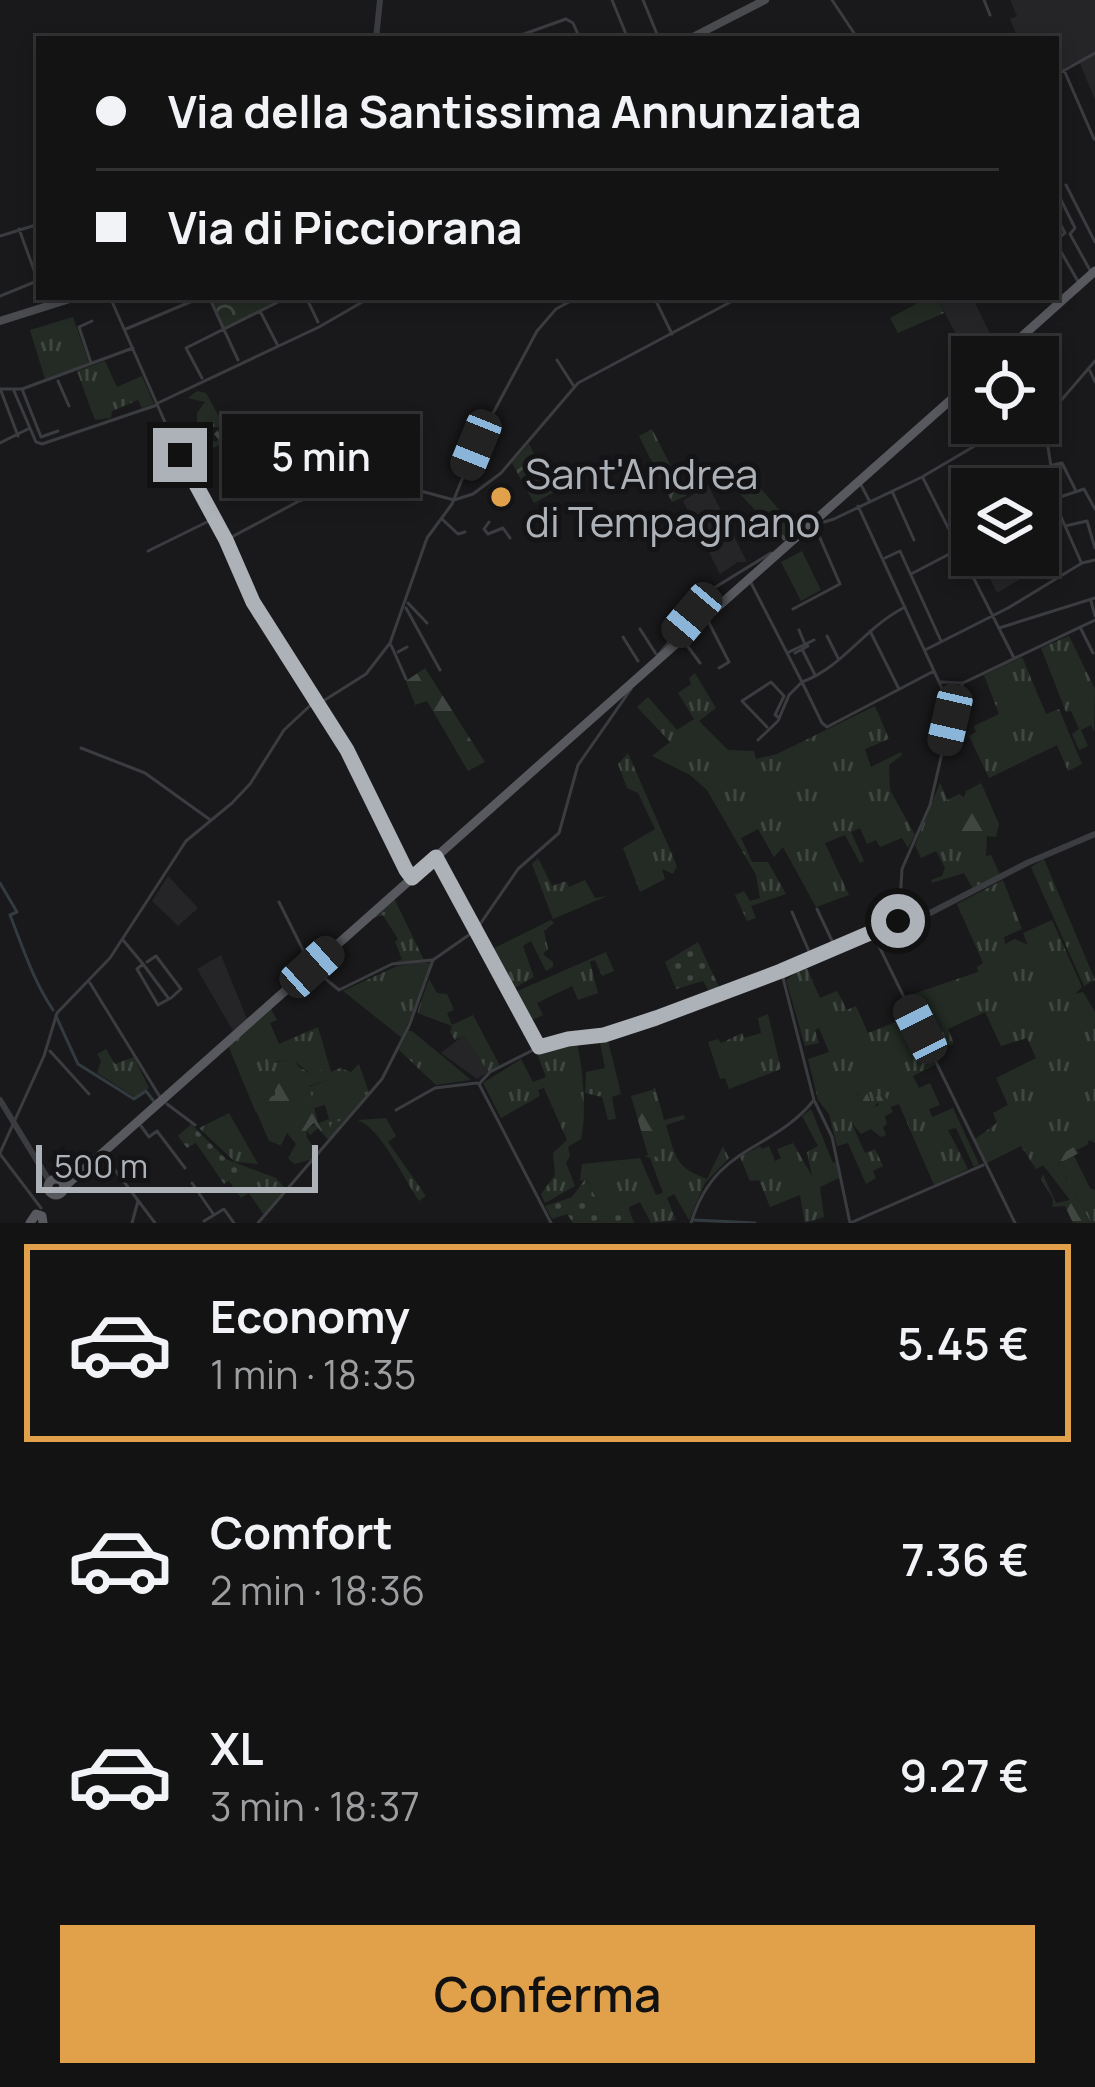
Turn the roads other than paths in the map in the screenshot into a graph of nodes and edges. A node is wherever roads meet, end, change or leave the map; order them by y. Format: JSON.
{"nodes":[{"id":1,"x":380,"y":0,"type":"edge"},
{"id":2,"x":612,"y":0,"type":"edge"},
{"id":3,"x":644,"y":0,"type":"edge"},
{"id":4,"x":765,"y":0,"type":"edge"},
{"id":5,"x":832,"y":0,"type":"edge"},
{"id":6,"x":983,"y":0,"type":"edge"},
{"id":7,"x":990,"y":14,"type":"dead end"},
{"id":8,"x":376,"y":36,"type":"edge"},
{"id":9,"x":519,"y":36,"type":"edge"},
{"id":10,"x":578,"y":36,"type":"edge"},
{"id":11,"x":627,"y":36,"type":"edge"},
{"id":12,"x":657,"y":36,"type":"edge"},
{"id":13,"x":695,"y":36,"type":"edge"},
{"id":14,"x":856,"y":36,"type":"edge"},
{"id":15,"x":1095,"y":53,"type":"edge"},
{"id":16,"x":1064,"y":70,"type":"junction"},
{"id":17,"x":1059,"y":73,"type":"edge"},
{"id":18,"x":1094,"y":139,"type":"edge"},
{"id":19,"x":1066,"y":185,"type":"dead end"},
{"id":20,"x":1059,"y":196,"type":"edge"},
{"id":21,"x":36,"y":225,"type":"edge"},
{"id":22,"x":19,"y":229,"type":"junction"},
{"id":23,"x":0,"y":236,"type":"edge"},
{"id":24,"x":1095,"y":242,"type":"edge"},
{"id":25,"x":1059,"y":245,"type":"edge"},
{"id":26,"x":36,"y":275,"type":"edge"},
{"id":27,"x":1090,"y":278,"type":"edge"},
{"id":28,"x":36,"y":281,"type":"edge"},
{"id":29,"x":0,"y":296,"type":"edge"},
{"id":30,"x":66,"y":300,"type":"edge"},
{"id":31,"x":111,"y":300,"type":"edge"},
{"id":32,"x":199,"y":300,"type":"edge"},
{"id":33,"x":208,"y":300,"type":"edge"},
{"id":34,"x":282,"y":300,"type":"edge"},
{"id":35,"x":307,"y":300,"type":"edge"},
{"id":36,"x":365,"y":300,"type":"edge"},
{"id":37,"x":572,"y":300,"type":"edge"},
{"id":38,"x":656,"y":300,"type":"edge"},
{"id":39,"x":735,"y":300,"type":"edge"},
{"id":40,"x":260,"y":310,"type":"junction"},
{"id":41,"x":0,"y":321,"type":"edge"},
{"id":42,"x":92,"y":321,"type":"dead end"},
{"id":43,"x":318,"y":322,"type":"dead end"},
{"id":44,"x":125,"y":330,"type":"junction"},
{"id":45,"x":224,"y":330,"type":"junction"},
{"id":46,"x":673,"y":335,"type":"junction"},
{"id":47,"x":1023,"y":336,"type":"edge"},
{"id":48,"x":278,"y":345,"type":"junction"},
{"id":49,"x":133,"y":348,"type":"junction"},
{"id":50,"x":557,"y":360,"type":"dead end"},
{"id":51,"x":1095,"y":361,"type":"edge"},
{"id":52,"x":238,"y":362,"type":"junction"},
{"id":53,"x":91,"y":363,"type":"junction"},
{"id":54,"x":1089,"y":369,"type":"junction"},
{"id":55,"x":56,"y":377,"type":"junction"},
{"id":56,"x":202,"y":379,"type":"junction"},
{"id":57,"x":1095,"y":382,"type":"edge"},
{"id":58,"x":574,"y":387,"type":"junction"},
{"id":59,"x":0,"y":389,"type":"edge"},
{"id":60,"x":22,"y":389,"type":"junction"},
{"id":61,"x":14,"y":391,"type":"junction"},
{"id":62,"x":951,"y":399,"type":"edge"},
{"id":63,"x":1059,"y":400,"type":"edge"},
{"id":64,"x":157,"y":404,"type":"junction"},
{"id":65,"x":69,"y":406,"type":"dead end"},
{"id":66,"x":29,"y":428,"type":"junction"},
{"id":67,"x":58,"y":431,"type":"dead end"},
{"id":68,"x":18,"y":436,"type":"junction"},
{"id":69,"x":0,"y":443,"type":"edge"},
{"id":70,"x":978,"y":444,"type":"edge"},
{"id":71,"x":1048,"y":444,"type":"edge"},
{"id":72,"x":1051,"y":465,"type":"junction"},
{"id":73,"x":1051,"y":468,"type":"edge"},
{"id":74,"x":922,"y":476,"type":"junction"},
{"id":75,"x":859,"y":482,"type":"junction"},
{"id":76,"x":892,"y":490,"type":"junction"},
{"id":77,"x":1077,"y":492,"type":"junction"},
{"id":78,"x":1059,"y":497,"type":"edge"},
{"id":79,"x":454,"y":500,"type":"junction"},
{"id":80,"x":869,"y":500,"type":"junction"},
{"id":81,"x":1093,"y":501,"type":"edge"},
{"id":82,"x":858,"y":506,"type":"junction"},
{"id":83,"x":1095,"y":508,"type":"edge"},
{"id":84,"x":1059,"y":510,"type":"edge"},
{"id":85,"x":441,"y":518,"type":"junction"},
{"id":86,"x":213,"y":519,"type":"junction"},
{"id":87,"x":489,"y":522,"type":"dead end"},
{"id":88,"x":812,"y":526,"type":"junction"},
{"id":89,"x":1064,"y":526,"type":"junction"},
{"id":90,"x":466,"y":532,"type":"dead end"},
{"id":91,"x":951,"y":534,"type":"edge"},
{"id":92,"x":510,"y":538,"type":"dead end"},
{"id":93,"x":226,"y":540,"type":"junction"},
{"id":94,"x":914,"y":540,"type":"dead end"},
{"id":95,"x":1095,"y":548,"type":"edge"},
{"id":96,"x":148,"y":551,"type":"dead end"},
{"id":97,"x":779,"y":552,"type":"junction"},
{"id":98,"x":951,"y":554,"type":"edge"},
{"id":99,"x":883,"y":559,"type":"junction"},
{"id":100,"x":1095,"y":560,"type":"edge"},
{"id":101,"x":1082,"y":563,"type":"junction"},
{"id":102,"x":911,"y":574,"type":"junction"},
{"id":103,"x":972,"y":576,"type":"edge"},
{"id":104,"x":749,"y":579,"type":"junction"},
{"id":105,"x":1093,"y":599,"type":"edge"},
{"id":106,"x":406,"y":604,"type":"junction"},
{"id":107,"x":905,"y":608,"type":"junction"},
{"id":108,"x":1008,"y":608,"type":"junction"},
{"id":109,"x":793,"y":609,"type":"dead end"},
{"id":110,"x":992,"y":616,"type":"junction"},
{"id":111,"x":706,"y":617,"type":"junction"},
{"id":112,"x":1095,"y":618,"type":"edge"},
{"id":113,"x":427,"y":623,"type":"dead end"},
{"id":114,"x":1015,"y":623,"type":"junction"},
{"id":115,"x":1080,"y":627,"type":"junction"},
{"id":116,"x":998,"y":628,"type":"junction"},
{"id":117,"x":640,"y":629,"type":"dead end"},
{"id":118,"x":799,"y":630,"type":"dead end"},
{"id":119,"x":869,"y":630,"type":"junction"},
{"id":120,"x":826,"y":636,"type":"dead end"},
{"id":121,"x":623,"y":637,"type":"dead end"},
{"id":122,"x":656,"y":638,"type":"dead end"},
{"id":123,"x":682,"y":638,"type":"junction"},
{"id":124,"x":814,"y":640,"type":"dead end"},
{"id":125,"x":647,"y":642,"type":"junction"},
{"id":126,"x":942,"y":642,"type":"junction"},
{"id":127,"x":390,"y":643,"type":"junction"},
{"id":128,"x":805,"y":646,"type":"junction"},
{"id":129,"x":407,"y":647,"type":"dead end"},
{"id":130,"x":926,"y":650,"type":"junction"},
{"id":131,"x":396,"y":652,"type":"junction"},
{"id":132,"x":787,"y":653,"type":"junction"},
{"id":133,"x":795,"y":653,"type":"dead end"},
{"id":134,"x":1093,"y":653,"type":"edge"},
{"id":135,"x":657,"y":656,"type":"junction"},
{"id":136,"x":1014,"y":658,"type":"junction"},
{"id":137,"x":839,"y":660,"type":"junction"},
{"id":138,"x":638,"y":661,"type":"dead end"},
{"id":139,"x":700,"y":663,"type":"dead end"},
{"id":140,"x":719,"y":668,"type":"dead end"},
{"id":141,"x":440,"y":670,"type":"dead end"},
{"id":142,"x":935,"y":670,"type":"junction"},
{"id":143,"x":816,"y":677,"type":"junction"},
{"id":144,"x":406,"y":679,"type":"dead end"},
{"id":145,"x":637,"y":679,"type":"junction"},
{"id":146,"x":802,"y":682,"type":"junction"},
{"id":147,"x":941,"y":682,"type":"junction"},
{"id":148,"x":963,"y":683,"type":"junction"},
{"id":149,"x":899,"y":690,"type":"junction"},
{"id":150,"x":317,"y":703,"type":"junction"},
{"id":151,"x":608,"y":704,"type":"junction"},
{"id":152,"x":952,"y":710,"type":"junction"},
{"id":153,"x":613,"y":716,"type":"junction"},
{"id":154,"x":780,"y":718,"type":"junction"},
{"id":155,"x":769,"y":730,"type":"junction"},
{"id":156,"x":758,"y":740,"type":"dead end"},
{"id":157,"x":81,"y":748,"type":"dead end"},
{"id":158,"x":210,"y":820,"type":"junction"},
{"id":159,"x":1095,"y":834,"type":"edge"},
{"id":160,"x":436,"y":857,"type":"junction"},
{"id":161,"x":412,"y":878,"type":"junction"},
{"id":162,"x":279,"y":902,"type":"dead end"},
{"id":163,"x":817,"y":909,"type":"dead end"},
{"id":164,"x":792,"y":912,"type":"dead end"},
{"id":165,"x":898,"y":921,"type":"junction"},
{"id":166,"x":476,"y":930,"type":"junction"},
{"id":167,"x":872,"y":932,"type":"junction"},
{"id":168,"x":122,"y":939,"type":"junction"},
{"id":169,"x":836,"y":948,"type":"junction"},
{"id":170,"x":812,"y":958,"type":"junction"},
{"id":171,"x":433,"y":961,"type":"junction"},
{"id":172,"x":144,"y":964,"type":"junction"},
{"id":173,"x":312,"y":967,"type":"junction"},
{"id":174,"x":781,"y":971,"type":"junction"},
{"id":175,"x":89,"y":981,"type":"junction"},
{"id":176,"x":169,"y":999,"type":"junction"},
{"id":177,"x":539,"y":1047,"type":"junction"},
{"id":178,"x":47,"y":1048,"type":"junction"},
{"id":179,"x":479,"y":1084,"type":"junction"},
{"id":180,"x":89,"y":1094,"type":"dead end"},
{"id":181,"x":0,"y":1100,"type":"edge"},
{"id":182,"x":163,"y":1100,"type":"junction"},
{"id":183,"x":814,"y":1100,"type":"junction"},
{"id":184,"x":396,"y":1110,"type":"dead end"},
{"id":185,"x":14,"y":1123,"type":"junction"},
{"id":186,"x":137,"y":1124,"type":"junction"},
{"id":187,"x":195,"y":1126,"type":"dead end"},
{"id":188,"x":0,"y":1154,"type":"edge"},
{"id":189,"x":105,"y":1155,"type":"junction"},
{"id":190,"x":984,"y":1164,"type":"junction"},
{"id":191,"x":185,"y":1168,"type":"dead end"},
{"id":192,"x":192,"y":1184,"type":"dead end"},
{"id":193,"x":56,"y":1187,"type":"junction"},
{"id":194,"x":138,"y":1201,"type":"junction"},
{"id":195,"x":214,"y":1215,"type":"junction"},
{"id":196,"x":34,"y":1218,"type":"edge"},
{"id":197,"x":204,"y":1221,"type":"edge"},
{"id":198,"x":132,"y":1223,"type":"edge"},
{"id":199,"x":155,"y":1223,"type":"edge"},
{"id":200,"x":234,"y":1223,"type":"edge"},
{"id":201,"x":258,"y":1223,"type":"edge"},
{"id":202,"x":551,"y":1223,"type":"edge"},
{"id":203,"x":691,"y":1223,"type":"edge"},
{"id":204,"x":850,"y":1223,"type":"edge"},
{"id":205,"x":1015,"y":1223,"type":"edge"}],
"edges":[{"from":1,"to":8,"type":"street"},
{"from":2,"to":11,"type":"street"},
{"from":3,"to":12,"type":"street"},
{"from":4,"to":13,"type":"main road"},
{"from":5,"to":14,"type":"street"},
{"from":6,"to":7,"type":"street"},
{"from":9,"to":10,"type":"street"},
{"from":15,"to":16,"type":"street"},
{"from":16,"to":17,"type":"street"},
{"from":16,"to":18,"type":"street"},
{"from":19,"to":24,"type":"street"},
{"from":20,"to":27,"type":"street"},
{"from":21,"to":22,"type":"street"},
{"from":22,"to":23,"type":"street"},
{"from":22,"to":26,"type":"street"},
{"from":25,"to":27,"type":"street"},
{"from":27,"to":47,"type":"main road"},
{"from":28,"to":29,"type":"street"},
{"from":30,"to":41,"type":"main road"},
{"from":31,"to":44,"type":"street"},
{"from":32,"to":44,"type":"street"},
{"from":33,"to":45,"type":"street"},
{"from":34,"to":40,"type":"street"},
{"from":35,"to":43,"type":"street"},
{"from":36,"to":48,"type":"street"},
{"from":37,"to":79,"type":"street"},
{"from":38,"to":46,"type":"street"},
{"from":39,"to":46,"type":"street"},
{"from":40,"to":45,"type":"street"},
{"from":40,"to":48,"type":"street"},
{"from":42,"to":53,"type":"street"},
{"from":44,"to":49,"type":"street"},
{"from":45,"to":52,"type":"street"},
{"from":45,"to":56,"type":"street"},
{"from":46,"to":58,"type":"street"},
{"from":48,"to":52,"type":"street"},
{"from":49,"to":53,"type":"street"},
{"from":49,"to":64,"type":"street"},
{"from":50,"to":58,"type":"street"},
{"from":51,"to":54,"type":"street"},
{"from":52,"to":56,"type":"street"},
{"from":53,"to":55,"type":"street"},
{"from":54,"to":57,"type":"street"},
{"from":54,"to":63,"type":"street"},
{"from":55,"to":60,"type":"street"},
{"from":55,"to":65,"type":"street"},
{"from":56,"to":64,"type":"street"},
{"from":58,"to":79,"type":"street"},
{"from":59,"to":61,"type":"street"},
{"from":59,"to":68,"type":"street"},
{"from":60,"to":61,"type":"street"},
{"from":60,"to":67,"type":"street"},
{"from":61,"to":66,"type":"street"},
{"from":62,"to":75,"type":"main road"},
{"from":64,"to":66,"type":"street"},
{"from":64,"to":86,"type":"street"},
{"from":66,"to":68,"type":"street"},
{"from":68,"to":69,"type":"street"},
{"from":70,"to":74,"type":"street"},
{"from":71,"to":72,"type":"street"},
{"from":72,"to":73,"type":"street"},
{"from":72,"to":77,"type":"street"},
{"from":74,"to":76,"type":"street"},
{"from":74,"to":91,"type":"street"},
{"from":75,"to":80,"type":"street"},
{"from":75,"to":88,"type":"main road"},
{"from":76,"to":80,"type":"street"},
{"from":76,"to":94,"type":"street"},
{"from":77,"to":78,"type":"street"},
{"from":77,"to":81,"type":"street"},
{"from":79,"to":85,"type":"street"},
{"from":79,"to":93,"type":"street"},
{"from":80,"to":82,"type":"street"},
{"from":81,"to":83,"type":"street"},
{"from":82,"to":88,"type":"street"},
{"from":82,"to":99,"type":"street"},
{"from":84,"to":89,"type":"street"},
{"from":85,"to":90,"type":"street"},
{"from":85,"to":106,"type":"street"},
{"from":86,"to":93,"type":"street"},
{"from":86,"to":96,"type":"street"},
{"from":87,"to":92,"type":"street"},
{"from":88,"to":97,"type":"main road"},
{"from":88,"to":109,"type":"street"},
{"from":89,"to":95,"type":"street"},
{"from":89,"to":101,"type":"street"},
{"from":93,"to":150,"type":"street"},
{"from":97,"to":104,"type":"main road"},
{"from":97,"to":135,"type":"street"},
{"from":98,"to":102,"type":"street"},
{"from":99,"to":102,"type":"street"},
{"from":99,"to":107,"type":"street"},
{"from":100,"to":101,"type":"street"},
{"from":101,"to":108,"type":"street"},
{"from":102,"to":126,"type":"street"},
{"from":103,"to":110,"type":"street"},
{"from":104,"to":111,"type":"main road"},
{"from":104,"to":132,"type":"street"},
{"from":105,"to":112,"type":"street"},
{"from":105,"to":114,"type":"street"},
{"from":106,"to":113,"type":"street"},
{"from":106,"to":127,"type":"street"},
{"from":106,"to":141,"type":"street"},
{"from":107,"to":119,"type":"street"},
{"from":107,"to":130,"type":"street"},
{"from":108,"to":110,"type":"street"},
{"from":108,"to":114,"type":"street"},
{"from":110,"to":116,"type":"street"},
{"from":110,"to":126,"type":"street"},
{"from":111,"to":123,"type":"main road"},
{"from":111,"to":140,"type":"street"},
{"from":112,"to":115,"type":"street"},
{"from":114,"to":116,"type":"street"},
{"from":115,"to":134,"type":"street"},
{"from":115,"to":136,"type":"street"},
{"from":116,"to":136,"type":"street"},
{"from":117,"to":125,"type":"street"},
{"from":118,"to":128,"type":"street"},
{"from":119,"to":137,"type":"street"},
{"from":119,"to":149,"type":"street"},
{"from":120,"to":137,"type":"street"},
{"from":121,"to":138,"type":"street"},
{"from":122,"to":125,"type":"street"},
{"from":123,"to":139,"type":"street"},
{"from":123,"to":145,"type":"main road"},
{"from":124,"to":128,"type":"street"},
{"from":125,"to":135,"type":"street"},
{"from":126,"to":130,"type":"street"},
{"from":127,"to":131,"type":"street"},
{"from":127,"to":150,"type":"street"},
{"from":128,"to":132,"type":"street"},
{"from":128,"to":133,"type":"street"},
{"from":128,"to":143,"type":"street"},
{"from":129,"to":131,"type":"street"},
{"from":130,"to":142,"type":"street"},
{"from":131,"to":144,"type":"street"},
{"from":132,"to":146,"type":"street"},
{"from":135,"to":145,"type":"street"},
{"from":136,"to":148,"type":"street"},
{"from":137,"to":143,"type":"street"},
{"from":142,"to":147,"type":"street"},
{"from":142,"to":149,"type":"street"},
{"from":143,"to":146,"type":"street"},
{"from":145,"to":151,"type":"main road"},
{"from":145,"to":153,"type":"street"},
{"from":146,"to":149,"type":"street"},
{"from":146,"to":154,"type":"street"},
{"from":147,"to":148,"type":"street"},
{"from":147,"to":152,"type":"street"},
{"from":148,"to":152,"type":"street"},
{"from":150,"to":158,"type":"street"},
{"from":150,"to":161,"type":"street"},
{"from":151,"to":153,"type":"street"},
{"from":151,"to":160,"type":"main road"},
{"from":152,"to":165,"type":"street"},
{"from":153,"to":166,"type":"street"},
{"from":154,"to":155,"type":"street"},
{"from":154,"to":155,"type":"street"},
{"from":155,"to":156,"type":"street"},
{"from":157,"to":158,"type":"street"},
{"from":158,"to":168,"type":"street"},
{"from":159,"to":165,"type":"street"},
{"from":160,"to":161,"type":"main road"},
{"from":160,"to":166,"type":"street"},
{"from":161,"to":173,"type":"main road"},
{"from":162,"to":173,"type":"street"},
{"from":163,"to":169,"type":"street"},
{"from":164,"to":170,"type":"street"},
{"from":165,"to":167,"type":"street"},
{"from":166,"to":171,"type":"street"},
{"from":166,"to":177,"type":"street"},
{"from":167,"to":169,"type":"street"},
{"from":167,"to":190,"type":"street"},
{"from":168,"to":172,"type":"street"},
{"from":168,"to":175,"type":"street"},
{"from":169,"to":170,"type":"street"},
{"from":170,"to":174,"type":"street"},
{"from":171,"to":173,"type":"street"},
{"from":171,"to":201,"type":"street"},
{"from":172,"to":176,"type":"street"},
{"from":172,"to":176,"type":"street"},
{"from":172,"to":176,"type":"street"},
{"from":173,"to":182,"type":"main road"},
{"from":174,"to":177,"type":"street"},
{"from":174,"to":183,"type":"street"},
{"from":175,"to":178,"type":"street"},
{"from":175,"to":182,"type":"street"},
{"from":177,"to":179,"type":"street"},
{"from":178,"to":180,"type":"street"},
{"from":178,"to":185,"type":"street"},
{"from":179,"to":184,"type":"street"},
{"from":179,"to":202,"type":"street"},
{"from":181,"to":185,"type":"street"},
{"from":182,"to":186,"type":"main road"},
{"from":182,"to":187,"type":"street"},
{"from":183,"to":203,"type":"street"},
{"from":183,"to":204,"type":"street"},
{"from":185,"to":188,"type":"street"},
{"from":185,"to":193,"type":"street"},
{"from":186,"to":189,"type":"main road"},
{"from":186,"to":191,"type":"street"},
{"from":188,"to":196,"type":"street"},
{"from":189,"to":193,"type":"main road"},
{"from":189,"to":194,"type":"street"},
{"from":190,"to":204,"type":"street"},
{"from":190,"to":205,"type":"street"},
{"from":192,"to":195,"type":"street"},
{"from":193,"to":196,"type":"main road"},
{"from":194,"to":198,"type":"street"},
{"from":194,"to":199,"type":"street"},
{"from":195,"to":197,"type":"street"},
{"from":195,"to":200,"type":"street"}]}
